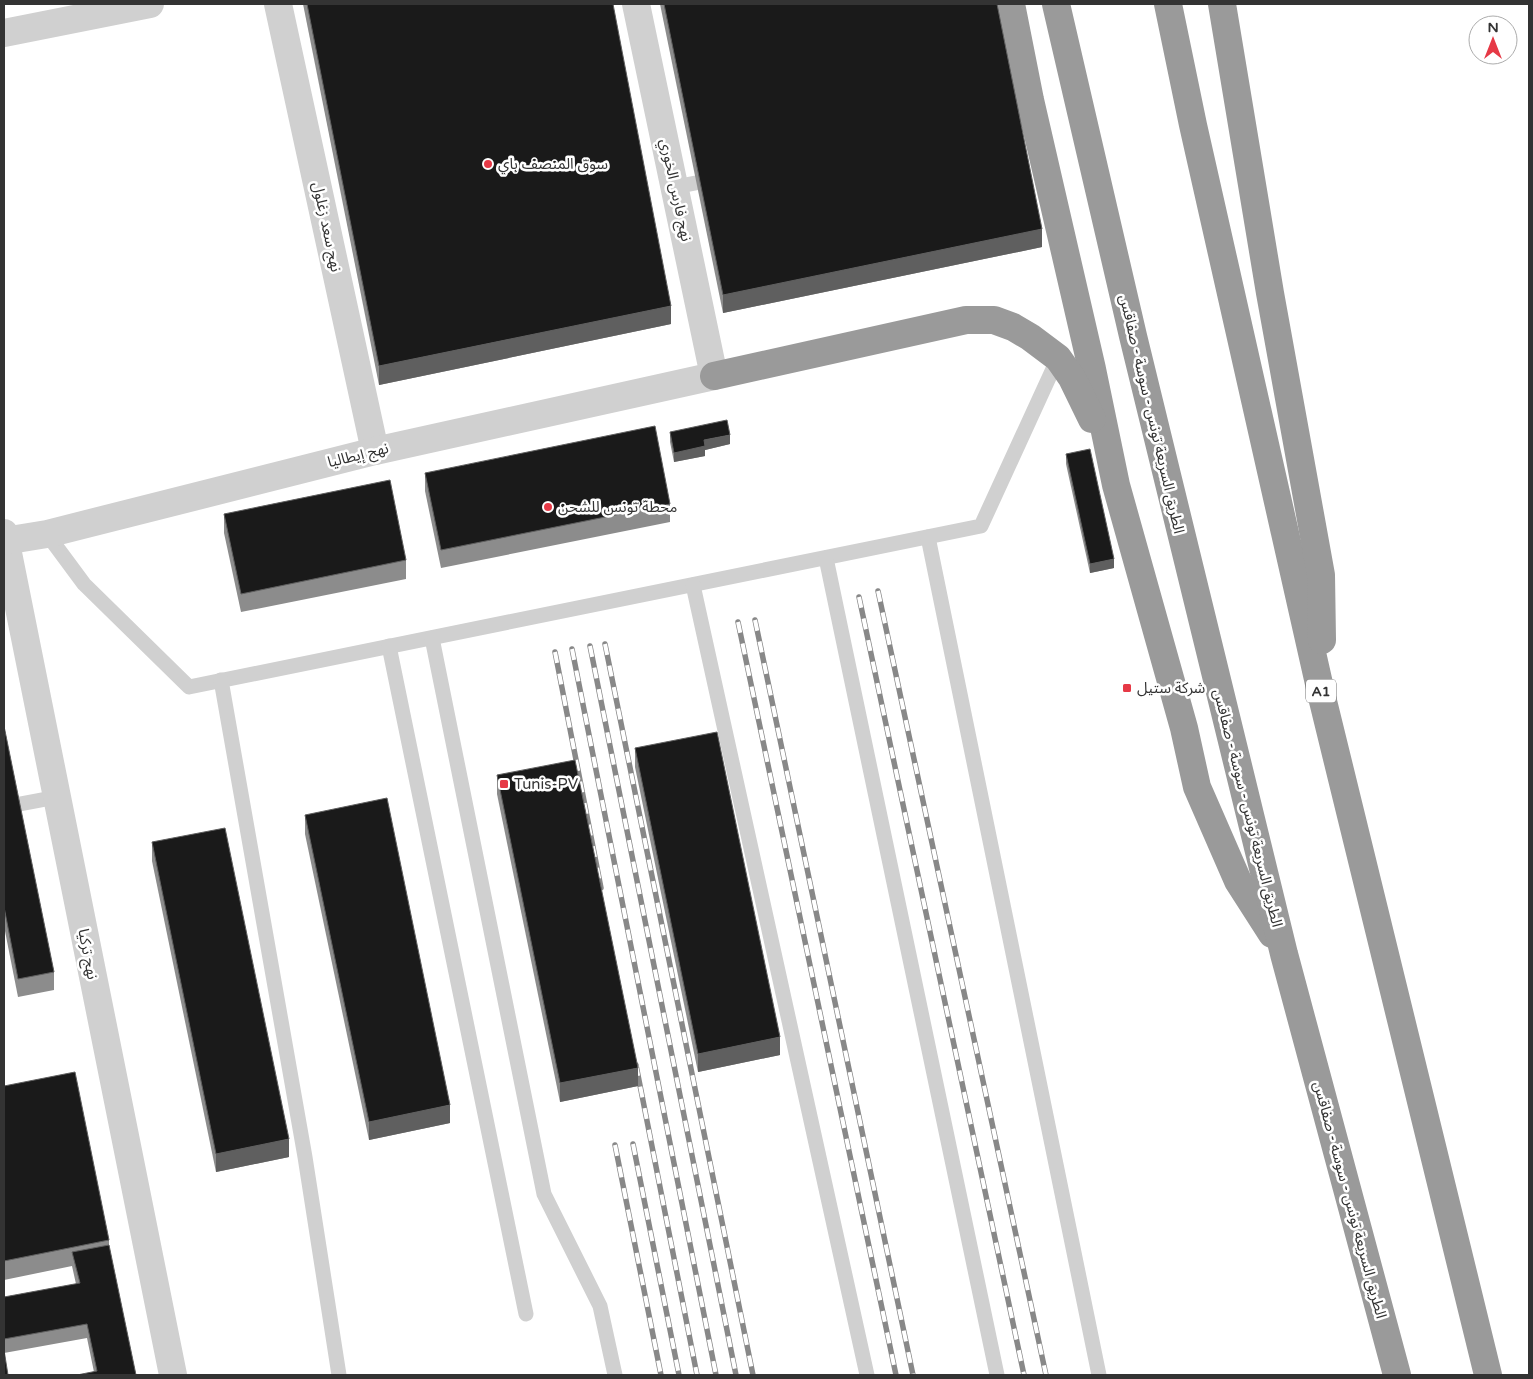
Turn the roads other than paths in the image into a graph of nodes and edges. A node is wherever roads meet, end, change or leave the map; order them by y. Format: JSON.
{"nodes":[{"id":1,"x":150,"y":4,"type":"edge"},
{"id":2,"x":278,"y":4,"type":"edge"},
{"id":3,"x":636,"y":4,"type":"edge"},
{"id":4,"x":1011,"y":4,"type":"edge"},
{"id":5,"x":1056,"y":4,"type":"edge"},
{"id":6,"x":1168,"y":4,"type":"edge"},
{"id":7,"x":1222,"y":4,"type":"edge"},
{"id":8,"x":4,"y":32,"type":"edge"},
{"id":9,"x":731,"y":177,"type":"edge"},
{"id":10,"x":675,"y":187,"type":"junction"},
{"id":11,"x":1058,"y":358,"type":"junction"},
{"id":12,"x":714,"y":376,"type":"junction"},
{"id":13,"x":375,"y":450,"type":"junction"},
{"id":14,"x":1116,"y":485,"type":"junction"},
{"id":15,"x":47,"y":534,"type":"junction"},
{"id":16,"x":928,"y":537,"type":"junction"},
{"id":17,"x":4,"y":538,"type":"edge"},
{"id":18,"x":826,"y":558,"type":"junction"},
{"id":19,"x":692,"y":585,"type":"junction"},
{"id":20,"x":432,"y":638,"type":"junction"},
{"id":21,"x":389,"y":646,"type":"junction"},
{"id":22,"x":221,"y":680,"type":"junction"},
{"id":23,"x":1322,"y":697,"type":"junction"},
{"id":24,"x":57,"y":797,"type":"junction"},
{"id":25,"x":4,"y":807,"type":"edge"},
{"id":26,"x":1284,"y":954,"type":"junction"},
{"id":27,"x":526,"y":1314,"type":"dead end"},
{"id":28,"x":173,"y":1375,"type":"edge"},
{"id":29,"x":338,"y":1375,"type":"edge"},
{"id":30,"x":615,"y":1375,"type":"edge"},
{"id":31,"x":867,"y":1375,"type":"edge"},
{"id":32,"x":997,"y":1375,"type":"edge"},
{"id":33,"x":1099,"y":1375,"type":"edge"},
{"id":34,"x":1397,"y":1375,"type":"edge"},
{"id":35,"x":1488,"y":1375,"type":"edge"}],
"edges":[{"from":1,"to":8,"type":"street"},
{"from":2,"to":13,"type":"street","name":"نهج سعد زغلول"},
{"from":3,"to":10,"type":"street","name":"نهج فارس الخوري"},
{"from":4,"to":14,"type":"highway"},
{"from":5,"to":26,"type":"highway","name":"الطريق السريعة تونس - سوسة - صفاقس"},
{"from":6,"to":23,"type":"highway","number":"A1"},
{"from":7,"to":23,"type":"highway"},
{"from":9,"to":10,"type":"lane"},
{"from":10,"to":12,"type":"street","name":"نهج فارس الخوري"},
{"from":11,"to":12,"type":"highway"},
{"from":11,"to":14,"type":"highway"},
{"from":11,"to":16,"type":"lane"},
{"from":12,"to":13,"type":"street","name":"نهج إيطاليا"},
{"from":13,"to":15,"type":"street","name":"نهج إيطاليا"},
{"from":14,"to":26,"type":"highway"},
{"from":15,"to":17,"type":"street","name":"نهج إيطاليا"},
{"from":15,"to":22,"type":"lane"},
{"from":16,"to":18,"type":"lane"},
{"from":16,"to":33,"type":"lane"},
{"from":17,"to":24,"type":"street","name":"نهج تركيا"},
{"from":18,"to":19,"type":"lane"},
{"from":18,"to":32,"type":"lane"},
{"from":19,"to":20,"type":"lane"},
{"from":19,"to":31,"type":"lane"},
{"from":20,"to":21,"type":"lane"},
{"from":20,"to":30,"type":"lane"},
{"from":21,"to":22,"type":"lane"},
{"from":21,"to":27,"type":"lane"},
{"from":22,"to":29,"type":"lane"},
{"from":23,"to":35,"type":"highway","number":"A1"},
{"from":24,"to":25,"type":"lane"},
{"from":24,"to":28,"type":"street","name":"نهج تركيا"},
{"from":26,"to":34,"type":"highway","name":"الطريق السريعة تونس - سوسة - صفاقس"}]}
